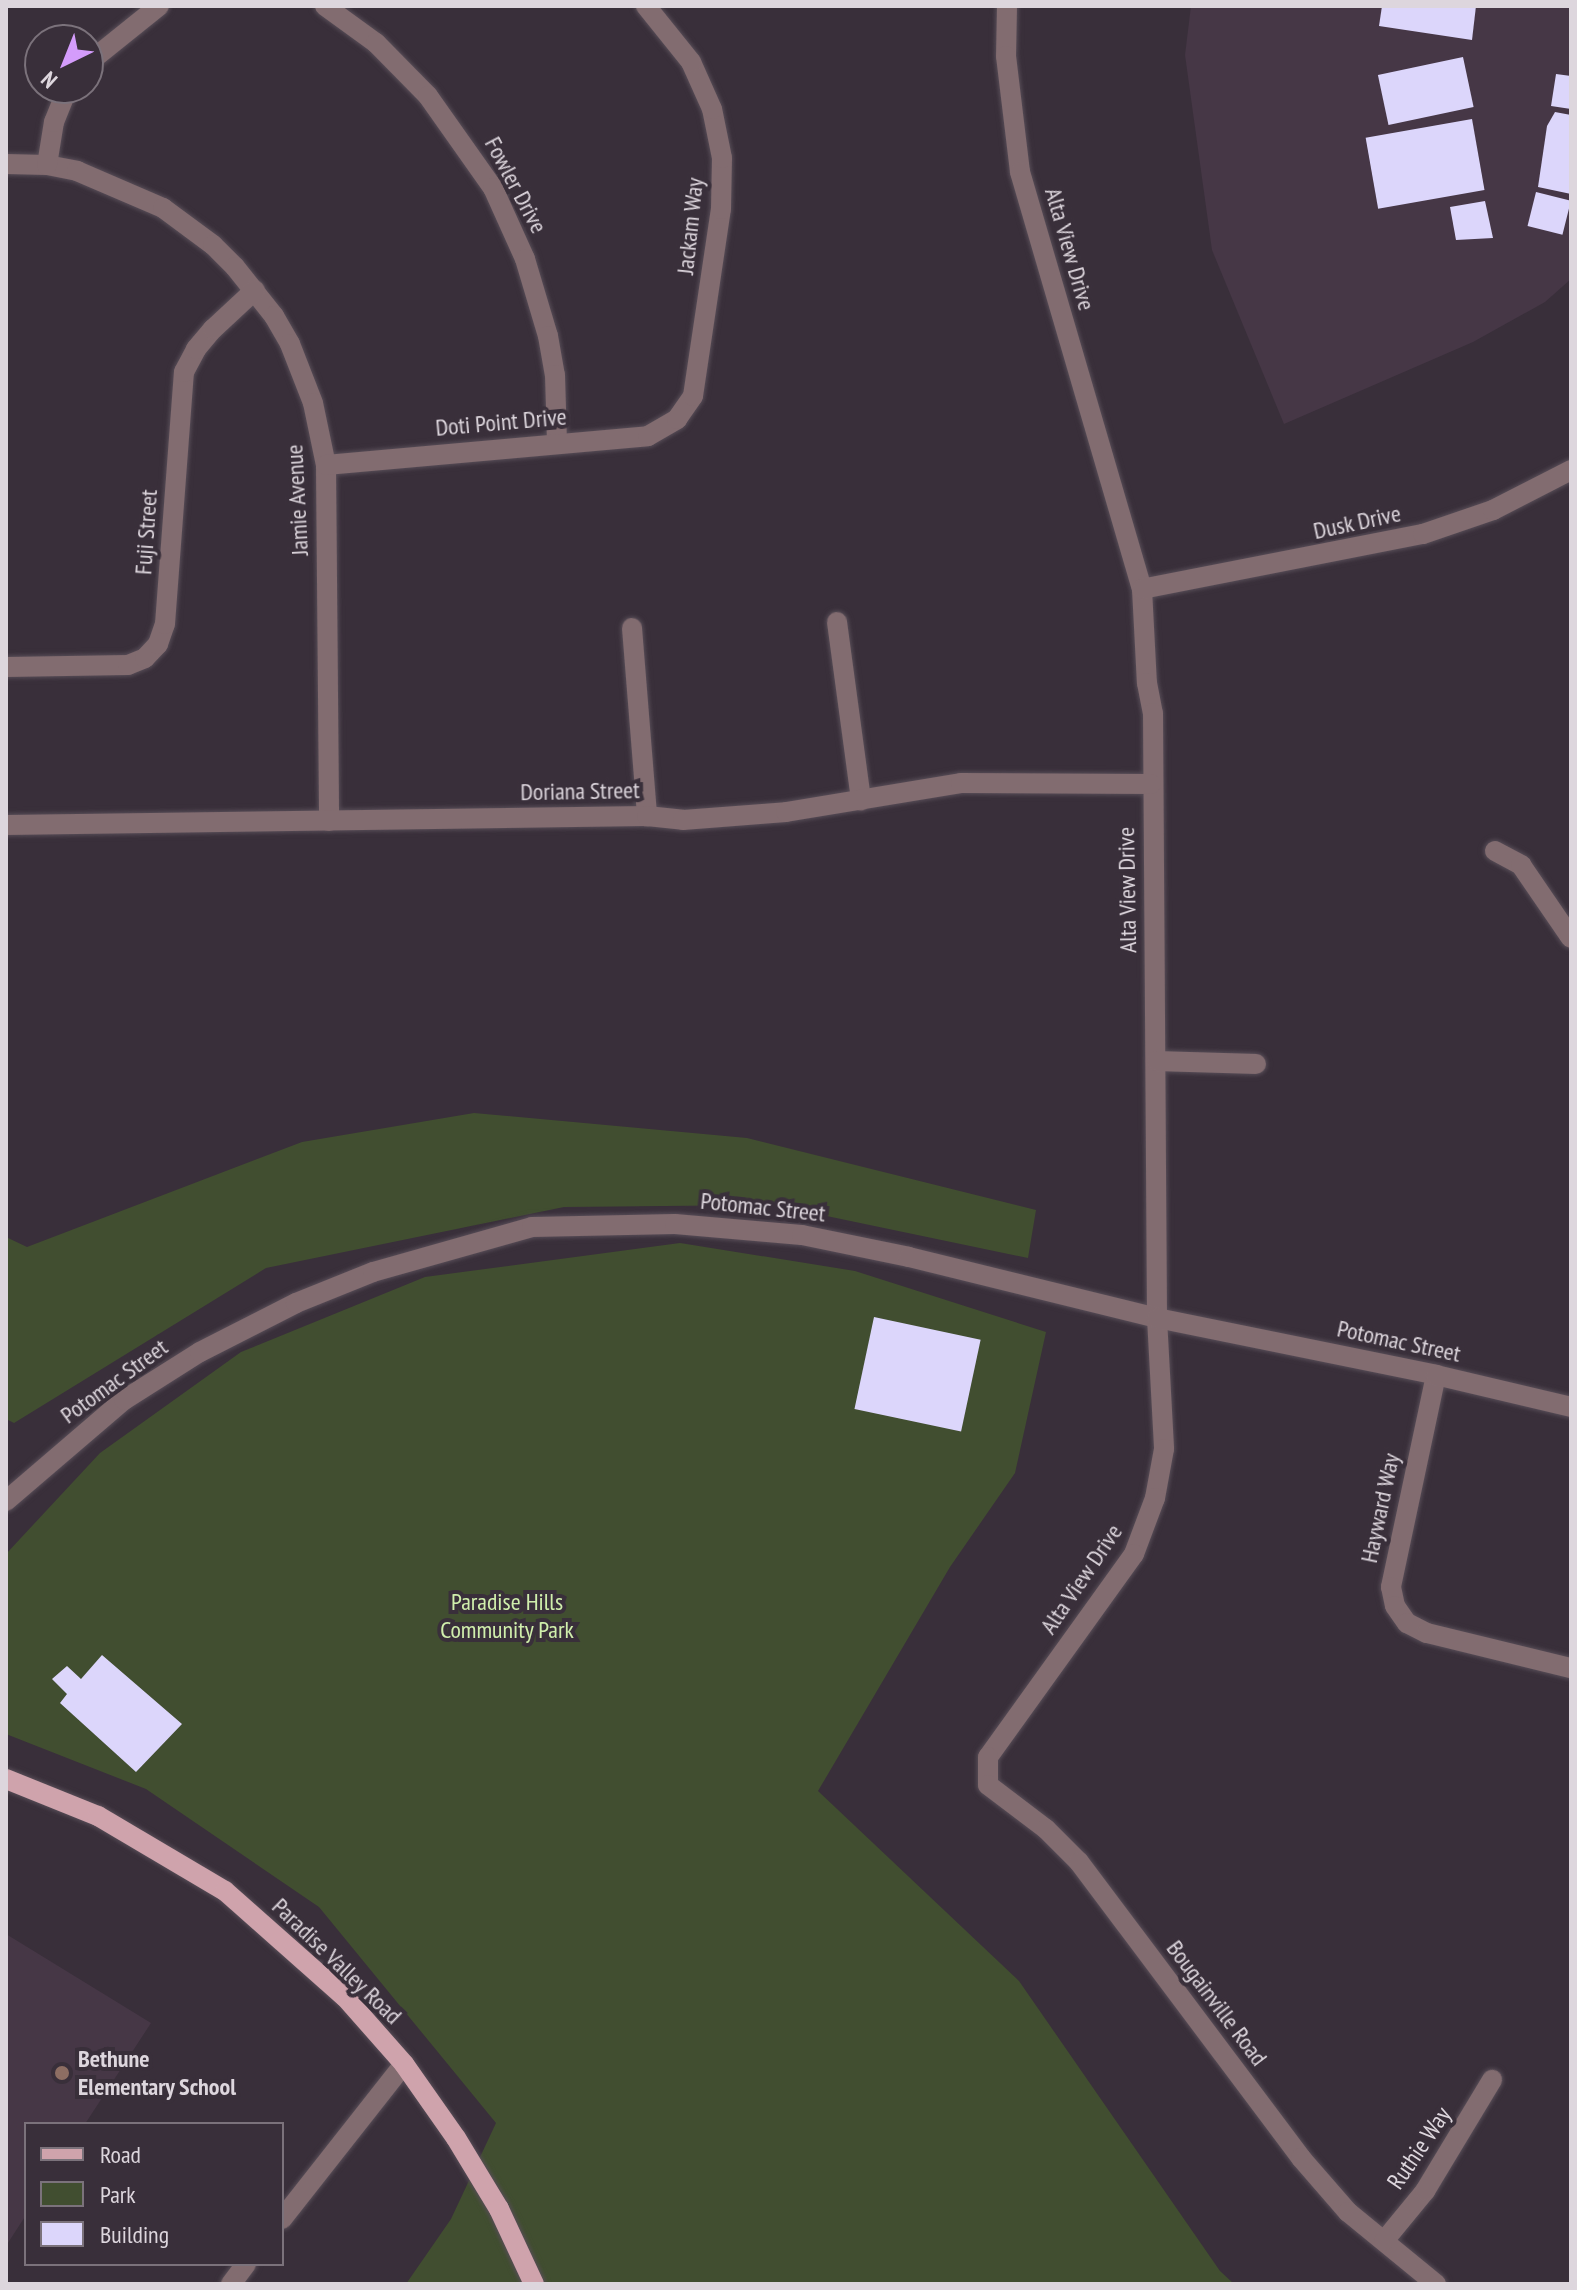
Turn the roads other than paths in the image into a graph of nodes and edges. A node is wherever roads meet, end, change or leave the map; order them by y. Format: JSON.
{"nodes":[{"id":1,"x":159,"y":6,"type":"edge"},
{"id":2,"x":325,"y":6,"type":"edge"},
{"id":3,"x":646,"y":6,"type":"edge"},
{"id":4,"x":1007,"y":6,"type":"edge"},
{"id":5,"x":104,"y":50,"type":"edge"},
{"id":6,"x":61,"y":104,"type":"edge"},
{"id":7,"x":6,"y":164,"type":"edge"},
{"id":8,"x":47,"y":165,"type":"junction"},
{"id":9,"x":255,"y":290,"type":"junction"},
{"id":10,"x":677,"y":419,"type":"joint"},
{"id":11,"x":557,"y":443,"type":"junction"},
{"id":12,"x":326,"y":465,"type":"junction"},
{"id":13,"x":1571,"y":470,"type":"edge"},
{"id":14,"x":1142,"y":589,"type":"junction"},
{"id":15,"x":837,"y":622,"type":"dead end"},
{"id":16,"x":632,"y":628,"type":"dead end"},
{"id":17,"x":6,"y":667,"type":"edge"},
{"id":18,"x":1151,"y":784,"type":"junction"},
{"id":19,"x":861,"y":800,"type":"junction"},
{"id":20,"x":647,"y":816,"type":"junction"},
{"id":21,"x":329,"y":821,"type":"junction"},
{"id":22,"x":6,"y":825,"type":"edge"},
{"id":23,"x":1495,"y":851,"type":"dead end"},
{"id":24,"x":1571,"y":938,"type":"edge"},
{"id":25,"x":1157,"y":1061,"type":"junction"},
{"id":26,"x":1256,"y":1064,"type":"dead end"},
{"id":27,"x":1157,"y":1318,"type":"junction"},
{"id":28,"x":1436,"y":1375,"type":"junction"},
{"id":29,"x":1571,"y":1407,"type":"edge"},
{"id":30,"x":6,"y":1501,"type":"edge"},
{"id":31,"x":1571,"y":1668,"type":"edge"},
{"id":32,"x":998,"y":1743,"type":"joint"},
{"id":33,"x":6,"y":1779,"type":"edge"},
{"id":34,"x":404,"y":2064,"type":"junction"},
{"id":35,"x":1492,"y":2080,"type":"dead end"},
{"id":36,"x":284,"y":2216,"type":"edge"},
{"id":37,"x":1384,"y":2241,"type":"junction"},
{"id":38,"x":244,"y":2266,"type":"edge"},
{"id":39,"x":231,"y":2284,"type":"edge"},
{"id":40,"x":534,"y":2284,"type":"edge"},
{"id":41,"x":1436,"y":2284,"type":"edge"}],
"edges":[{"from":1,"to":5,"type":"street"},
{"from":2,"to":11,"type":"street","name":"Fowler Drive"},
{"from":3,"to":10,"type":"street","name":"Jackam Way"},
{"from":4,"to":14,"type":"street","name":"Alta View Drive"},
{"from":6,"to":8,"type":"street"},
{"from":7,"to":8,"type":"street","name":"Jamie Avenue"},
{"from":8,"to":9,"type":"street","name":"Jamie Avenue"},
{"from":9,"to":12,"type":"street","name":"Jamie Avenue"},
{"from":9,"to":17,"type":"street","name":"Fuji Street"},
{"from":10,"to":11,"type":"street","name":"Doti Point Drive"},
{"from":11,"to":12,"type":"street","name":"Doti Point Drive"},
{"from":12,"to":21,"type":"street","name":"Jamie Avenue"},
{"from":13,"to":14,"type":"street","name":"Dusk Drive"},
{"from":14,"to":18,"type":"street","name":"Alta View Drive"},
{"from":15,"to":19,"type":"street"},
{"from":16,"to":20,"type":"street"},
{"from":18,"to":19,"type":"street","name":"Doriana Street"},
{"from":18,"to":25,"type":"street","name":"Alta View Drive"},
{"from":19,"to":20,"type":"street","name":"Doriana Street"},
{"from":20,"to":21,"type":"street","name":"Doriana Street"},
{"from":21,"to":22,"type":"street","name":"Doriana Street"},
{"from":23,"to":24,"type":"street"},
{"from":25,"to":26,"type":"street"},
{"from":25,"to":27,"type":"street","name":"Alta View Drive"},
{"from":27,"to":28,"type":"street","name":"Potomac Street"},
{"from":27,"to":30,"type":"street","name":"Potomac Street"},
{"from":27,"to":32,"type":"street","name":"Alta View Drive"},
{"from":28,"to":29,"type":"street","name":"Potomac Street"},
{"from":28,"to":31,"type":"street","name":"Hayward Way"},
{"from":32,"to":37,"type":"street","name":"Bougainville Road"},
{"from":33,"to":34,"type":"main road","name":"Paradise Valley Road"},
{"from":34,"to":36,"type":"street"},
{"from":34,"to":40,"type":"main road","name":"Paradise Valley Road"},
{"from":35,"to":37,"type":"street","name":"Ruthie Way"},
{"from":37,"to":41,"type":"street","name":"Bougainville Road"},
{"from":38,"to":39,"type":"street"}]}
